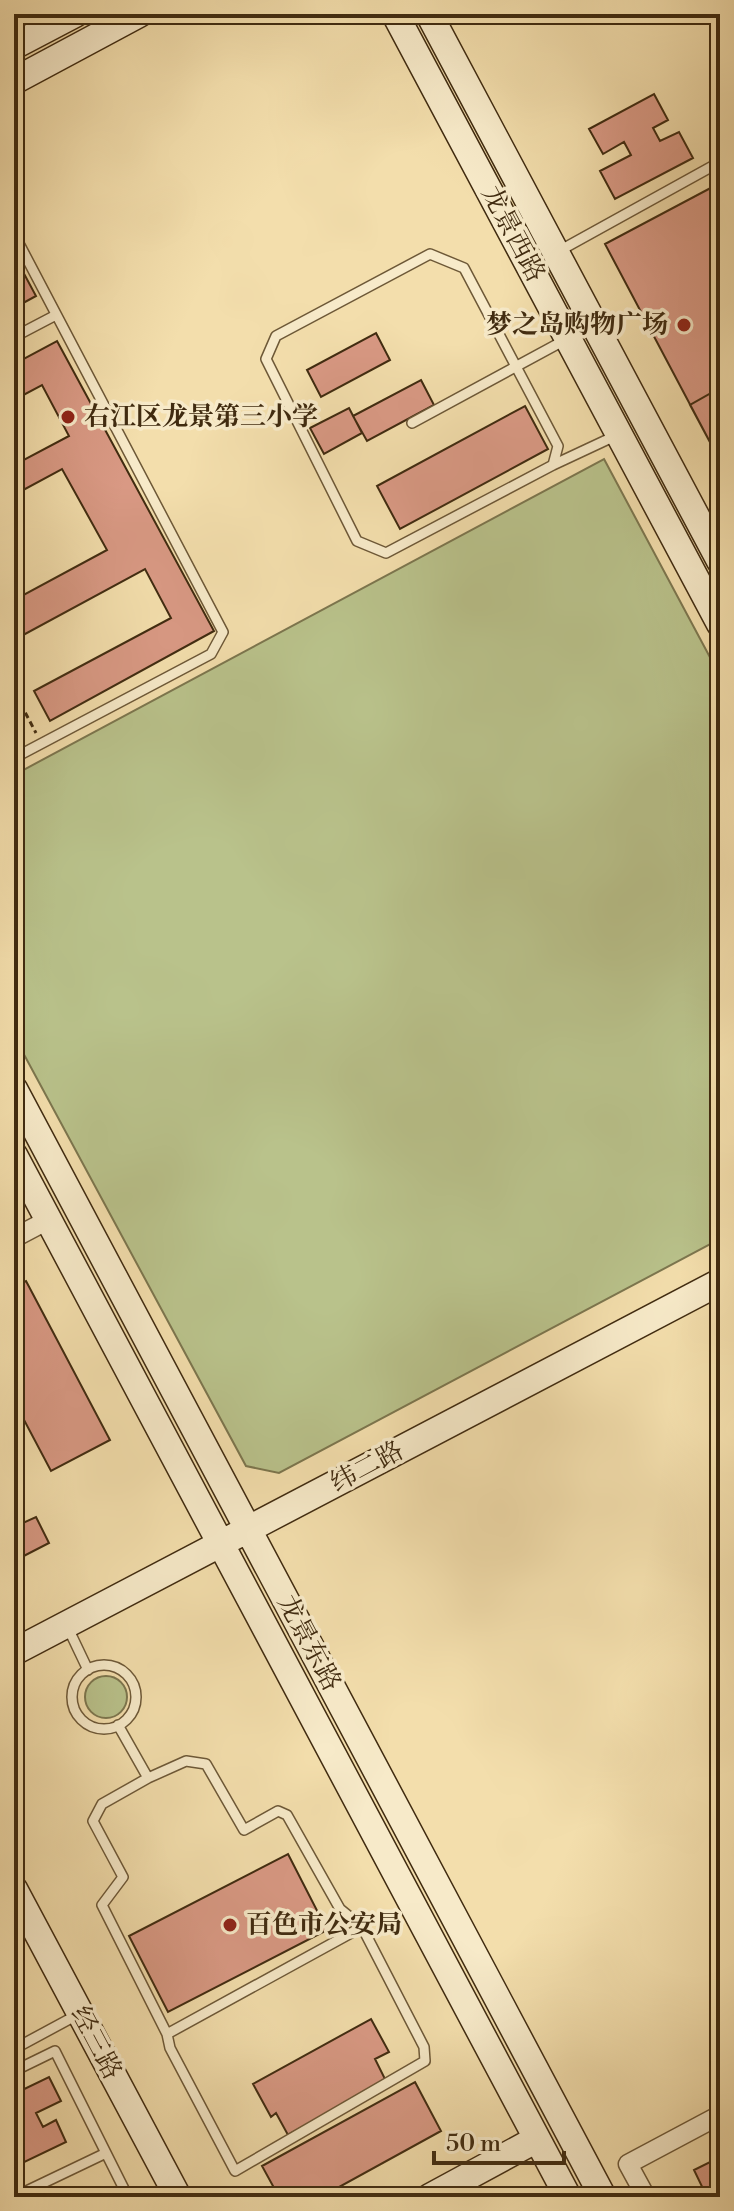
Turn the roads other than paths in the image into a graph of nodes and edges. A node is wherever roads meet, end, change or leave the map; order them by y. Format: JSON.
{"nodes":[{"id":1,"x":75,"y":14,"type":"edge"},
{"id":2,"x":139,"y":14,"type":"edge"},
{"id":3,"x":395,"y":14,"type":"edge"},
{"id":4,"x":429,"y":14,"type":"edge"},
{"id":5,"x":14,"y":46,"type":"edge"},
{"id":6,"x":14,"y":81,"type":"edge"},
{"id":7,"x":720,"y":162,"type":"edge"},
{"id":8,"x":14,"y":234,"type":"edge"},
{"id":9,"x":556,"y":252,"type":"junction"},
{"id":10,"x":56,"y":315,"type":"junction"},
{"id":11,"x":14,"y":337,"type":"edge"},
{"id":12,"x":568,"y":338,"type":"junction"},
{"id":13,"x":516,"y":367,"type":"junction"},
{"id":14,"x":412,"y":423,"type":"dead end"},
{"id":15,"x":619,"y":434,"type":"junction"},
{"id":16,"x":553,"y":465,"type":"junction"},
{"id":17,"x":720,"y":561,"type":"edge"},
{"id":18,"x":720,"y":624,"type":"edge"},
{"id":19,"x":14,"y":758,"type":"edge"},
{"id":20,"x":14,"y":1089,"type":"edge"},
{"id":21,"x":14,"y":1155,"type":"edge"},
{"id":22,"x":48,"y":1220,"type":"junction"},
{"id":23,"x":14,"y":1238,"type":"edge"},
{"id":24,"x":720,"y":1282,"type":"edge"},
{"id":25,"x":248,"y":1529,"type":"junction"},
{"id":26,"x":221,"y":1544,"type":"junction"},
{"id":27,"x":66,"y":1625,"type":"junction"},
{"id":28,"x":14,"y":1652,"type":"edge"},
{"id":29,"x":88,"y":1670,"type":"junction"},
{"id":30,"x":118,"y":1725,"type":"junction"},
{"id":31,"x":148,"y":1778,"type":"junction"},
{"id":32,"x":14,"y":1889,"type":"edge"},
{"id":33,"x":362,"y":1927,"type":"junction"},
{"id":34,"x":80,"y":2014,"type":"junction"},
{"id":35,"x":167,"y":2034,"type":"junction"},
{"id":36,"x":14,"y":2049,"type":"edge"},
{"id":37,"x":14,"y":2071,"type":"edge"},
{"id":38,"x":720,"y":2115,"type":"edge"},
{"id":39,"x":537,"y":2139,"type":"junction"},
{"id":40,"x":106,"y":2153,"type":"junction"},
{"id":41,"x":14,"y":2197,"type":"edge"},
{"id":42,"x":128,"y":2197,"type":"edge"},
{"id":43,"x":178,"y":2197,"type":"edge"},
{"id":44,"x":430,"y":2197,"type":"edge"},
{"id":45,"x":568,"y":2197,"type":"edge"},
{"id":46,"x":603,"y":2197,"type":"edge"},
{"id":47,"x":646,"y":2197,"type":"edge"}],
"edges":[{"from":1,"to":5,"type":"main road"},
{"from":2,"to":6,"type":"main road"},
{"from":3,"to":12,"type":"main road","name":"龙景西路"},
{"from":4,"to":9,"type":"main road","name":"龙景西路"},
{"from":7,"to":9,"type":"lane"},
{"from":8,"to":10,"type":"lane"},
{"from":9,"to":17,"type":"main road","name":"龙景西路"},
{"from":10,"to":11,"type":"lane"},
{"from":10,"to":19,"type":"lane"},
{"from":12,"to":13,"type":"lane"},
{"from":12,"to":15,"type":"main road","name":"龙景西路"},
{"from":13,"to":14,"type":"lane"},
{"from":13,"to":16,"type":"lane"},
{"from":13,"to":16,"type":"lane"},
{"from":15,"to":16,"type":"lane"},
{"from":15,"to":18,"type":"main road","name":"龙景西路"},
{"from":20,"to":25,"type":"main road","name":"龙景东路"},
{"from":21,"to":22,"type":"main road","name":"龙景东路"},
{"from":22,"to":23,"type":"street"},
{"from":22,"to":26,"type":"main road","name":"龙景东路"},
{"from":24,"to":25,"type":"main road","name":"纬二路"},
{"from":25,"to":26,"type":"main road","name":"纬二路"},
{"from":25,"to":46,"type":"main road","name":"龙景东路"},
{"from":26,"to":27,"type":"main road","name":"纬二路"},
{"from":26,"to":39,"type":"main road","name":"龙景东路"},
{"from":27,"to":28,"type":"main road","name":"纬二路"},
{"from":27,"to":29,"type":"lane"},
{"from":29,"to":30,"type":"lane"},
{"from":29,"to":30,"type":"lane"},
{"from":30,"to":31,"type":"lane"},
{"from":31,"to":33,"type":"lane"},
{"from":31,"to":35,"type":"lane"},
{"from":32,"to":34,"type":"main road","name":"经三路"},
{"from":33,"to":35,"type":"lane"},
{"from":33,"to":35,"type":"lane"},
{"from":34,"to":36,"type":"lane"},
{"from":34,"to":43,"type":"main road","name":"经三路"},
{"from":37,"to":40,"type":"lane"},
{"from":38,"to":47,"type":"street"},
{"from":39,"to":44,"type":"main road"},
{"from":39,"to":45,"type":"main road","name":"龙景东路"},
{"from":40,"to":41,"type":"lane"},
{"from":40,"to":42,"type":"lane"}]}
